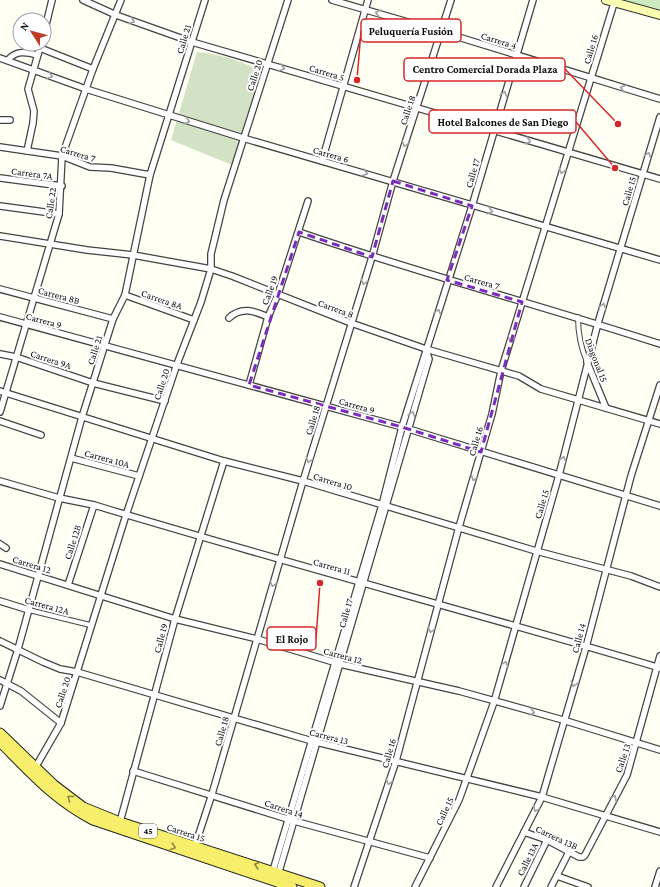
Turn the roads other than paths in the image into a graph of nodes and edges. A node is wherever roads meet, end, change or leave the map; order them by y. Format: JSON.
{"nodes":[{"id":1,"x":52,"y":0,"type":"edge"},
{"id":2,"x":83,"y":0,"type":"edge"},
{"id":3,"x":121,"y":0,"type":"edge"},
{"id":4,"x":205,"y":0,"type":"edge"},
{"id":5,"x":288,"y":0,"type":"edge"},
{"id":6,"x":332,"y":0,"type":"edge"},
{"id":7,"x":368,"y":0,"type":"edge"},
{"id":8,"x":451,"y":0,"type":"edge"},
{"id":9,"x":533,"y":0,"type":"edge"},
{"id":10,"x":611,"y":1,"type":"edge"},
{"id":11,"x":365,"y":10,"type":"junction"},
{"id":12,"x":49,"y":12,"type":"edge"},
{"id":13,"x":116,"y":15,"type":"junction"},
{"id":14,"x":660,"y":15,"type":"edge"},
{"id":15,"x":442,"y":32,"type":"junction"},
{"id":16,"x":192,"y":42,"type":"junction"},
{"id":17,"x":52,"y":51,"type":"edge"},
{"id":18,"x":39,"y":52,"type":"edge"},
{"id":19,"x":516,"y":54,"type":"junction"},
{"id":20,"x":38,"y":55,"type":"junction"},
{"id":21,"x":0,"y":58,"type":"edge"},
{"id":22,"x":8,"y":60,"type":"junction"},
{"id":23,"x":267,"y":64,"type":"junction"},
{"id":24,"x":33,"y":69,"type":"junction"},
{"id":25,"x":93,"y":69,"type":"junction"},
{"id":26,"x":590,"y":78,"type":"junction"},
{"id":27,"x":343,"y":86,"type":"junction"},
{"id":28,"x":86,"y":89,"type":"junction"},
{"id":29,"x":660,"y":99,"type":"edge"},
{"id":30,"x":417,"y":107,"type":"junction"},
{"id":31,"x":169,"y":115,"type":"junction"},
{"id":32,"x":660,"y":116,"type":"edge"},
{"id":33,"x":0,"y":120,"type":"edge"},
{"id":34,"x":10,"y":120,"type":"dead end"},
{"id":35,"x":493,"y":131,"type":"junction"},
{"id":36,"x":243,"y":138,"type":"junction"},
{"id":37,"x":0,"y":147,"type":"edge"},
{"id":38,"x":27,"y":151,"type":"junction"},
{"id":39,"x":569,"y":152,"type":"junction"},
{"id":40,"x":62,"y":156,"type":"junction"},
{"id":41,"x":322,"y":161,"type":"junction"},
{"id":42,"x":642,"y":174,"type":"junction"},
{"id":43,"x":150,"y":175,"type":"junction"},
{"id":44,"x":0,"y":178,"type":"edge"},
{"id":45,"x":660,"y":180,"type":"edge"},
{"id":46,"x":393,"y":182,"type":"junction"},
{"id":47,"x":62,"y":186,"type":"junction"},
{"id":48,"x":308,"y":201,"type":"dead end"},
{"id":49,"x":0,"y":206,"type":"edge"},
{"id":50,"x":472,"y":206,"type":"junction"},
{"id":51,"x":59,"y":214,"type":"junction"},
{"id":52,"x":545,"y":226,"type":"junction"},
{"id":53,"x":299,"y":232,"type":"junction"},
{"id":54,"x":0,"y":236,"type":"edge"},
{"id":55,"x":49,"y":244,"type":"junction"},
{"id":56,"x":619,"y":249,"type":"junction"},
{"id":57,"x":133,"y":255,"type":"junction"},
{"id":58,"x":372,"y":257,"type":"junction"},
{"id":59,"x":660,"y":260,"type":"edge"},
{"id":60,"x":211,"y":269,"type":"junction"},
{"id":61,"x":447,"y":280,"type":"junction"},
{"id":62,"x":0,"y":288,"type":"edge"},
{"id":63,"x":278,"y":294,"type":"junction"},
{"id":64,"x":125,"y":295,"type":"junction"},
{"id":65,"x":34,"y":298,"type":"junction"},
{"id":66,"x":522,"y":302,"type":"junction"},
{"id":67,"x":0,"y":317,"type":"edge"},
{"id":68,"x":268,"y":317,"type":"junction"},
{"id":69,"x":578,"y":317,"type":"junction"},
{"id":70,"x":229,"y":318,"type":"dead end"},
{"id":71,"x":113,"y":319,"type":"junction"},
{"id":72,"x":194,"y":320,"type":"junction"},
{"id":73,"x":351,"y":323,"type":"junction"},
{"id":74,"x":598,"y":324,"type":"junction"},
{"id":75,"x":26,"y":325,"type":"junction"},
{"id":76,"x":660,"y":344,"type":"edge"},
{"id":77,"x":106,"y":346,"type":"junction"},
{"id":78,"x":426,"y":349,"type":"junction"},
{"id":79,"x":0,"y":354,"type":"edge"},
{"id":80,"x":16,"y":357,"type":"junction"},
{"id":81,"x":587,"y":362,"type":"junction"},
{"id":82,"x":177,"y":364,"type":"junction"},
{"id":83,"x":501,"y":371,"type":"junction"},
{"id":84,"x":93,"y":383,"type":"junction"},
{"id":85,"x":248,"y":385,"type":"junction"},
{"id":86,"x":660,"y":385,"type":"edge"},
{"id":87,"x":3,"y":392,"type":"edge"},
{"id":88,"x":578,"y":400,"type":"junction"},
{"id":89,"x":165,"y":401,"type":"junction"},
{"id":90,"x":326,"y":406,"type":"junction"},
{"id":91,"x":606,"y":408,"type":"junction"},
{"id":92,"x":0,"y":412,"type":"edge"},
{"id":93,"x":82,"y":417,"type":"junction"},
{"id":94,"x":0,"y":421,"type":"edge"},
{"id":95,"x":649,"y":421,"type":"junction"},
{"id":96,"x":660,"y":424,"type":"edge"},
{"id":97,"x":405,"y":428,"type":"junction"},
{"id":98,"x":41,"y":435,"type":"dead end"},
{"id":99,"x":152,"y":438,"type":"junction"},
{"id":100,"x":481,"y":452,"type":"junction"},
{"id":101,"x":71,"y":458,"type":"junction"},
{"id":102,"x":224,"y":461,"type":"junction"},
{"id":103,"x":559,"y":475,"type":"junction"},
{"id":104,"x":139,"y":476,"type":"junction"},
{"id":105,"x":0,"y":481,"type":"edge"},
{"id":106,"x":303,"y":481,"type":"junction"},
{"id":107,"x":625,"y":495,"type":"junction"},
{"id":108,"x":59,"y":498,"type":"junction"},
{"id":109,"x":94,"y":505,"type":"junction"},
{"id":110,"x":384,"y":506,"type":"junction"},
{"id":111,"x":660,"y":506,"type":"edge"},
{"id":112,"x":126,"y":515,"type":"junction"},
{"id":113,"x":459,"y":527,"type":"junction"},
{"id":114,"x":200,"y":536,"type":"junction"},
{"id":115,"x":0,"y":544,"type":"edge"},
{"id":116,"x":6,"y":548,"type":"dead end"},
{"id":117,"x":536,"y":550,"type":"junction"},
{"id":118,"x":280,"y":560,"type":"junction"},
{"id":119,"x":0,"y":564,"type":"edge"},
{"id":120,"x":605,"y":570,"type":"junction"},
{"id":121,"x":39,"y":575,"type":"junction"},
{"id":122,"x":68,"y":584,"type":"junction"},
{"id":123,"x":361,"y":584,"type":"junction"},
{"id":124,"x":660,"y":587,"type":"edge"},
{"id":125,"x":100,"y":596,"type":"junction"},
{"id":126,"x":0,"y":601,"type":"edge"},
{"id":127,"x":438,"y":605,"type":"junction"},
{"id":128,"x":29,"y":610,"type":"junction"},
{"id":129,"x":175,"y":619,"type":"junction"},
{"id":130,"x":90,"y":626,"type":"junction"},
{"id":131,"x":517,"y":626,"type":"junction"},
{"id":132,"x":257,"y":640,"type":"junction"},
{"id":133,"x":0,"y":641,"type":"edge"},
{"id":134,"x":586,"y":647,"type":"junction"},
{"id":135,"x":18,"y":649,"type":"junction"},
{"id":136,"x":660,"y":656,"type":"edge"},
{"id":137,"x":337,"y":663,"type":"junction"},
{"id":138,"x":658,"y":668,"type":"edge"},
{"id":139,"x":77,"y":672,"type":"junction"},
{"id":140,"x":0,"y":680,"type":"edge"},
{"id":141,"x":417,"y":682,"type":"junction"},
{"id":142,"x":7,"y":685,"type":"junction"},
{"id":143,"x":155,"y":695,"type":"junction"},
{"id":144,"x":494,"y":702,"type":"junction"},
{"id":145,"x":0,"y":706,"type":"edge"},
{"id":146,"x":234,"y":718,"type":"junction"},
{"id":147,"x":563,"y":720,"type":"junction"},
{"id":148,"x":61,"y":723,"type":"junction"},
{"id":149,"x":0,"y":733,"type":"edge"},
{"id":150,"x":0,"y":742,"type":"edge"},
{"id":151,"x":315,"y":742,"type":"junction"},
{"id":152,"x":637,"y":742,"type":"junction"},
{"id":153,"x":660,"y":750,"type":"edge"},
{"id":154,"x":396,"y":761,"type":"junction"},
{"id":155,"x":35,"y":768,"type":"junction"},
{"id":156,"x":133,"y":771,"type":"junction"},
{"id":157,"x":468,"y":778,"type":"junction"},
{"id":158,"x":212,"y":794,"type":"junction"},
{"id":159,"x":542,"y":797,"type":"junction"},
{"id":160,"x":605,"y":815,"type":"junction"},
{"id":161,"x":292,"y":820,"type":"junction"},
{"id":162,"x":120,"y":822,"type":"junction"},
{"id":163,"x":524,"y":832,"type":"junction"},
{"id":164,"x":660,"y":832,"type":"edge"},
{"id":165,"x":547,"y":840,"type":"junction"},
{"id":166,"x":369,"y":843,"type":"junction"},
{"id":167,"x":195,"y":846,"type":"junction"},
{"id":168,"x":569,"y":852,"type":"junction"},
{"id":169,"x":583,"y":857,"type":"joint"},
{"id":170,"x":430,"y":858,"type":"junction"},
{"id":171,"x":660,"y":871,"type":"edge"},
{"id":172,"x":275,"y":876,"type":"junction"},
{"id":173,"x":557,"y":876,"type":"junction"},
{"id":174,"x":292,"y":887,"type":"edge"},
{"id":175,"x":320,"y":887,"type":"edge"},
{"id":176,"x":354,"y":887,"type":"edge"},
{"id":177,"x":415,"y":887,"type":"edge"},
{"id":178,"x":496,"y":887,"type":"edge"},
{"id":179,"x":524,"y":887,"type":"edge"},
{"id":180,"x":551,"y":887,"type":"edge"},
{"id":181,"x":588,"y":887,"type":"edge"},
{"id":182,"x":655,"y":887,"type":"edge"}],
"edges":[{"from":1,"to":12,"type":"street"},
{"from":2,"to":13,"type":"street","name":"Carrera 5"},
{"from":3,"to":13,"type":"street","name":"Calle 22"},
{"from":4,"to":16,"type":"street","name":"Calle 21"},
{"from":5,"to":23,"type":"street","name":"Calle 20"},
{"from":6,"to":11,"type":"street","name":"Carrera 4"},
{"from":7,"to":11,"type":"street"},
{"from":8,"to":15,"type":"street","name":"Calle 18"},
{"from":9,"to":19,"type":"street","name":"Calle 17"},
{"from":10,"to":14,"type":"main road"},
{"from":10,"to":26,"type":"street","name":"Calle 16"},
{"from":15,"to":11,"type":"street","name":"Carrera 4","one_way":true},
{"from":11,"to":27,"type":"street"},
{"from":13,"to":16,"type":"street","name":"Carrera 5","one_way":true},
{"from":13,"to":25,"type":"street","name":"Calle 22"},
{"from":15,"to":19,"type":"street","name":"Carrera 4"},
{"from":15,"to":30,"type":"street","name":"Calle 18"},
{"from":16,"to":23,"type":"street","name":"Carrera 5"},
{"from":16,"to":31,"type":"street","name":"Calle 21"},
{"from":17,"to":25,"type":"street"},
{"from":18,"to":20,"type":"street"},
{"from":19,"to":26,"type":"street","name":"Carrera 4"},
{"from":35,"to":19,"type":"street","name":"Calle 17","one_way":true},
{"from":20,"to":22,"type":"street"},
{"from":20,"to":24,"type":"street"},
{"from":21,"to":22,"type":"street","name":"Carrera 6"},
{"from":22,"to":24,"type":"street","name":"Carrera 6"},
{"from":23,"to":27,"type":"street","name":"Carrera 5","one_way":true},
{"from":23,"to":36,"type":"street","name":"Calle 20"},
{"from":24,"to":28,"type":"street","name":"Carrera 6","one_way":true},
{"from":24,"to":38,"type":"street"},
{"from":25,"to":28,"type":"street","name":"Calle 22"},
{"from":29,"to":26,"type":"street","name":"Carrera 4","one_way":true},
{"from":26,"to":39,"type":"street","name":"Calle 16"},
{"from":27,"to":30,"type":"street","name":"Carrera 5"},
{"from":27,"to":41,"type":"street"},
{"from":28,"to":31,"type":"street","name":"Carrera 6"},
{"from":28,"to":40,"type":"street","name":"Calle 22"},
{"from":30,"to":35,"type":"street","name":"Carrera 5"},
{"from":30,"to":46,"type":"street","name":"Calle 18","one_way":true},
{"from":31,"to":36,"type":"street","name":"Carrera 6","one_way":true},
{"from":31,"to":43,"type":"street","name":"Calle 21"},
{"from":42,"to":32,"type":"street","name":"Calle 15","one_way":true},
{"from":33,"to":34,"type":"street"},
{"from":35,"to":39,"type":"street","name":"Carrera 5","one_way":true},
{"from":35,"to":50,"type":"street","name":"Calle 17"},
{"from":36,"to":41,"type":"street","name":"Carrera 6"},
{"from":36,"to":60,"type":"street","name":"Calle 20"},
{"from":37,"to":38,"type":"street","name":"Carrera 7"},
{"from":38,"to":40,"type":"street","name":"Carrera 7"},
{"from":39,"to":42,"type":"street","name":"Carrera 5"},
{"from":39,"to":52,"type":"street","name":"Calle 16","one_way":true},
{"from":40,"to":43,"type":"street","name":"Carrera 7"},
{"from":40,"to":47,"type":"street","name":"Calle 22"},
{"from":41,"to":46,"type":"street","name":"Carrera 6","one_way":true},
{"from":42,"to":45,"type":"street","name":"Carrera 5"},
{"from":42,"to":56,"type":"street","name":"Calle 15"},
{"from":43,"to":57,"type":"street","name":"Calle 21"},
{"from":44,"to":47,"type":"street","name":"Carrera 7A"},
{"from":46,"to":50,"type":"street","name":"Carrera 6"},
{"from":46,"to":58,"type":"street","name":"Calle 18"},
{"from":47,"to":51,"type":"street","name":"Calle 22"},
{"from":48,"to":53,"type":"street","name":"Calle 19"},
{"from":49,"to":51,"type":"street"},
{"from":50,"to":52,"type":"street","name":"Carrera 6","one_way":true},
{"from":50,"to":61,"type":"street","name":"Calle 17"},
{"from":51,"to":55,"type":"street","name":"Calle 22"},
{"from":52,"to":56,"type":"street","name":"Carrera 6"},
{"from":52,"to":66,"type":"street","name":"Calle 16"},
{"from":53,"to":58,"type":"street","name":"Carrera 7"},
{"from":53,"to":63,"type":"street","name":"Calle 19"},
{"from":54,"to":55,"type":"street","name":"Carrera 8"},
{"from":55,"to":57,"type":"street","name":"Carrera 8"},
{"from":55,"to":65,"type":"street","name":"Calle 22"},
{"from":56,"to":59,"type":"street","name":"Carrera 6"},
{"from":74,"to":56,"type":"street","name":"Calle 15","one_way":true},
{"from":57,"to":60,"type":"street","name":"Carrera 8"},
{"from":57,"to":64,"type":"street","name":"Calle 21"},
{"from":58,"to":61,"type":"street","name":"Carrera 7"},
{"from":58,"to":73,"type":"street","name":"Calle 18","one_way":true},
{"from":60,"to":63,"type":"street","name":"Carrera 8"},
{"from":60,"to":72,"type":"street","name":"Calle 20"},
{"from":61,"to":66,"type":"street","name":"Carrera 7"},
{"from":78,"to":61,"type":"street","name":"Calle 17","one_way":true},
{"from":62,"to":65,"type":"street","name":"Carrera 8B"},
{"from":63,"to":68,"type":"street","name":"Calle 19"},
{"from":63,"to":73,"type":"street","name":"Carrera 8"},
{"from":64,"to":71,"type":"street","name":"Calle 21"},
{"from":64,"to":72,"type":"street","name":"Carrera 8A"},
{"from":65,"to":71,"type":"street","name":"Carrera 8B"},
{"from":65,"to":75,"type":"street","name":"Calle 22"},
{"from":66,"to":69,"type":"street","name":"Carrera 7"},
{"from":66,"to":83,"type":"street","name":"Calle 16","one_way":true},
{"from":67,"to":75,"type":"street","name":"Carrera 9"},
{"from":68,"to":70,"type":"street"},
{"from":68,"to":85,"type":"street","name":"Calle 19"},
{"from":69,"to":74,"type":"street","name":"Carrera 7"},
{"from":69,"to":81,"type":"street","name":"Diagonal 15"},
{"from":71,"to":77,"type":"street","name":"Calle 21"},
{"from":72,"to":82,"type":"street","name":"Calle 20"},
{"from":73,"to":78,"type":"street","name":"Carrera 8"},
{"from":73,"to":90,"type":"street","name":"Calle 18"},
{"from":74,"to":76,"type":"street","name":"Carrera 7"},
{"from":74,"to":81,"type":"street","name":"Calle 15"},
{"from":75,"to":77,"type":"street","name":"Carrera 9"},
{"from":75,"to":80,"type":"street","name":"Calle 22"},
{"from":77,"to":82,"type":"street","name":"Carrera 9"},
{"from":77,"to":84,"type":"street","name":"Calle 21"},
{"from":78,"to":83,"type":"street","name":"Carrera 8"},
{"from":78,"to":97,"type":"street","name":"Calle 17"},
{"from":79,"to":80,"type":"street","name":"Carrera 9A"},
{"from":80,"to":84,"type":"street","name":"Carrera 9A"},
{"from":80,"to":87,"type":"street","name":"Calle 22"},
{"from":81,"to":88,"type":"street","name":"Calle 15"},
{"from":81,"to":91,"type":"street","name":"Diagonal 15"},
{"from":82,"to":85,"type":"street","name":"Carrera 9"},
{"from":82,"to":89,"type":"street","name":"Calle 20"},
{"from":83,"to":88,"type":"street","name":"Carrera 8"},
{"from":83,"to":100,"type":"street","name":"Calle 16"},
{"from":84,"to":89,"type":"street","name":"Carrera 9A"},
{"from":84,"to":93,"type":"street","name":"Calle 21"},
{"from":85,"to":90,"type":"street","name":"Carrera 9"},
{"from":86,"to":95,"type":"street","name":"Calle 14"},
{"from":87,"to":92,"type":"street","name":"Calle 22"},
{"from":87,"to":93,"type":"street","name":"Carrera 10"},
{"from":88,"to":91,"type":"street","name":"Carrera 8"},
{"from":103,"to":88,"type":"street","name":"Calle 15","one_way":true},
{"from":89,"to":99,"type":"street","name":"Calle 20"},
{"from":90,"to":97,"type":"street","name":"Carrera 9"},
{"from":90,"to":106,"type":"street","name":"Calle 18","one_way":true},
{"from":91,"to":95,"type":"street","name":"Carrera 8"},
{"from":93,"to":99,"type":"street","name":"Carrera 10"},
{"from":93,"to":101,"type":"street","name":"Calle 21"},
{"from":94,"to":98,"type":"street"},
{"from":95,"to":96,"type":"street","name":"Carrera 8"},
{"from":95,"to":107,"type":"street","name":"Calle 14"},
{"from":97,"to":100,"type":"street","name":"Carrera 9"},
{"from":97,"to":110,"type":"street","name":"Calle 17"},
{"from":99,"to":102,"type":"street","name":"Carrera 10"},
{"from":99,"to":104,"type":"street","name":"Calle 20"},
{"from":100,"to":103,"type":"street","name":"Carrera 9"},
{"from":100,"to":113,"type":"street","name":"Calle 16","one_way":true},
{"from":101,"to":104,"type":"street","name":"Carrera 10A"},
{"from":101,"to":108,"type":"street","name":"Calle 21"},
{"from":102,"to":106,"type":"street","name":"Carrera 10"},
{"from":102,"to":114,"type":"street","name":"Calle 19"},
{"from":103,"to":107,"type":"street","name":"Carrera 9"},
{"from":103,"to":117,"type":"street","name":"Calle 15"},
{"from":104,"to":112,"type":"street","name":"Calle 20"},
{"from":105,"to":108,"type":"street","name":"Carrera 11"},
{"from":106,"to":110,"type":"street","name":"Carrera 10"},
{"from":106,"to":118,"type":"street","name":"Calle 18"},
{"from":107,"to":111,"type":"street","name":"Carrera 9"},
{"from":107,"to":120,"type":"street","name":"Calle 14"},
{"from":108,"to":109,"type":"street","name":"Carrera 11"},
{"from":108,"to":121,"type":"street","name":"Calle 21"},
{"from":109,"to":112,"type":"street","name":"Carrera 11"},
{"from":109,"to":122,"type":"street","name":"Calle 12B"},
{"from":110,"to":113,"type":"street","name":"Carrera 10"},
{"from":110,"to":123,"type":"street","name":"Calle 17"},
{"from":112,"to":114,"type":"street","name":"Carrera 11"},
{"from":112,"to":125,"type":"street","name":"Calle 20"},
{"from":113,"to":117,"type":"street","name":"Carrera 10"},
{"from":113,"to":127,"type":"street","name":"Calle 16"},
{"from":114,"to":118,"type":"street","name":"Carrera 11"},
{"from":114,"to":129,"type":"street","name":"Calle 19"},
{"from":115,"to":116,"type":"street"},
{"from":117,"to":120,"type":"street","name":"Carrera 10"},
{"from":117,"to":131,"type":"street","name":"Calle 15"},
{"from":118,"to":123,"type":"street","name":"Carrera 11"},
{"from":118,"to":132,"type":"street","name":"Calle 18","one_way":true},
{"from":119,"to":121,"type":"street","name":"Carrera 12"},
{"from":120,"to":124,"type":"street","name":"Carrera 10"},
{"from":120,"to":134,"type":"street","name":"Calle 14"},
{"from":121,"to":122,"type":"street","name":"Carrera 12"},
{"from":121,"to":128,"type":"street","name":"Calle 21"},
{"from":122,"to":125,"type":"street","name":"Carrera 12"},
{"from":123,"to":127,"type":"street","name":"Carrera 11"},
{"from":123,"to":137,"type":"street","name":"Calle 17"},
{"from":125,"to":129,"type":"street","name":"Carrera 12"},
{"from":125,"to":130,"type":"street","name":"Calle 20"},
{"from":126,"to":128,"type":"street","name":"Carrera 12A"},
{"from":127,"to":131,"type":"street","name":"Carrera 11"},
{"from":127,"to":141,"type":"street","name":"Calle 16","one_way":true},
{"from":128,"to":130,"type":"street","name":"Carrera 12A"},
{"from":128,"to":135,"type":"street","name":"Calle 21"},
{"from":129,"to":132,"type":"street","name":"Carrera 12"},
{"from":129,"to":143,"type":"street","name":"Calle 19"},
{"from":130,"to":139,"type":"street","name":"Calle 20"},
{"from":131,"to":134,"type":"street","name":"Carrera 11"},
{"from":144,"to":131,"type":"street","name":"Calle 15","one_way":true},
{"from":132,"to":137,"type":"street","name":"Carrera 12"},
{"from":132,"to":146,"type":"street","name":"Calle 18"},
{"from":133,"to":135,"type":"street","name":"Carrera 13"},
{"from":134,"to":138,"type":"street","name":"Carrera 11"},
{"from":134,"to":147,"type":"street","name":"Calle 14","one_way":true},
{"from":135,"to":139,"type":"street","name":"Carrera 13"},
{"from":135,"to":142,"type":"street","name":"Calle 21"},
{"from":136,"to":138,"type":"street","name":"Calle 13"},
{"from":137,"to":141,"type":"street","name":"Carrera 12"},
{"from":137,"to":151,"type":"street","name":"Calle 17"},
{"from":138,"to":152,"type":"street","name":"Calle 13"},
{"from":139,"to":143,"type":"street","name":"Carrera 13"},
{"from":139,"to":148,"type":"street","name":"Calle 20"},
{"from":140,"to":142,"type":"street"},
{"from":141,"to":144,"type":"street","name":"Carrera 12"},
{"from":141,"to":154,"type":"street","name":"Calle 16"},
{"from":142,"to":145,"type":"street","name":"Calle 21"},
{"from":142,"to":148,"type":"street"},
{"from":143,"to":146,"type":"street","name":"Carrera 13"},
{"from":143,"to":156,"type":"street","name":"Calle 19"},
{"from":144,"to":147,"type":"street","name":"Carrera 12","one_way":true},
{"from":144,"to":157,"type":"street","name":"Calle 15"},
{"from":146,"to":151,"type":"street","name":"Carrera 13"},
{"from":146,"to":158,"type":"street","name":"Calle 18"},
{"from":147,"to":152,"type":"street","name":"Carrera 12"},
{"from":147,"to":159,"type":"street","name":"Calle 14"},
{"from":148,"to":155,"type":"street","name":"Calle 20"},
{"from":149,"to":155,"type":"main road","name":"Carrera 15","number":"45"},
{"from":150,"to":172,"type":"main road","name":"Carrera 15","number":"45","one_way":true},
{"from":151,"to":154,"type":"street","name":"Carrera 13"},
{"from":151,"to":161,"type":"street","name":"Calle 17"},
{"from":152,"to":153,"type":"street","name":"Carrera 12"},
{"from":160,"to":152,"type":"street","name":"Calle 13","one_way":true},
{"from":154,"to":157,"type":"street","name":"Carrera 13"},
{"from":154,"to":166,"type":"street","name":"Calle 16","one_way":true},
{"from":162,"to":155,"type":"main road","name":"Carrera 15","number":"45","one_way":true},
{"from":156,"to":158,"type":"street","name":"Carrera 14"},
{"from":156,"to":162,"type":"street","name":"Calle 19"},
{"from":157,"to":159,"type":"street","name":"Carrera 13"},
{"from":157,"to":170,"type":"street","name":"Calle 15"},
{"from":158,"to":161,"type":"street","name":"Carrera 14"},
{"from":158,"to":167,"type":"street","name":"Calle 18"},
{"from":159,"to":160,"type":"street","name":"Carrera 13"},
{"from":159,"to":163,"type":"street","name":"Calle 14","one_way":true},
{"from":160,"to":164,"type":"street","name":"Carrera 13"},
{"from":160,"to":169,"type":"street","name":"Calle 13"},
{"from":161,"to":166,"type":"street","name":"Carrera 14"},
{"from":161,"to":172,"type":"street","name":"Calle 17"},
{"from":162,"to":167,"type":"main road","name":"Carrera 15","number":"45"},
{"from":163,"to":165,"type":"street","name":"Carrera 13B"},
{"from":163,"to":178,"type":"street","name":"Calle 14"},
{"from":165,"to":168,"type":"street","name":"Carrera 13B"},
{"from":165,"to":179,"type":"street","name":"Calle 13A"},
{"from":166,"to":170,"type":"street","name":"Carrera 14"},
{"from":166,"to":176,"type":"street","name":"Calle 16"},
{"from":172,"to":167,"type":"main road","name":"Carrera 15","number":"45","one_way":true},
{"from":168,"to":169,"type":"street","name":"Carrera 13B"},
{"from":168,"to":173,"type":"street"},
{"from":170,"to":177,"type":"street","name":"Calle 15"},
{"from":171,"to":182,"type":"street"},
{"from":172,"to":174,"type":"main road","name":"Carrera 15","number":"45"},
{"from":172,"to":175,"type":"main road","name":"Carrera 15","number":"45"},
{"from":173,"to":180,"type":"street"},
{"from":173,"to":181,"type":"street"}]}
